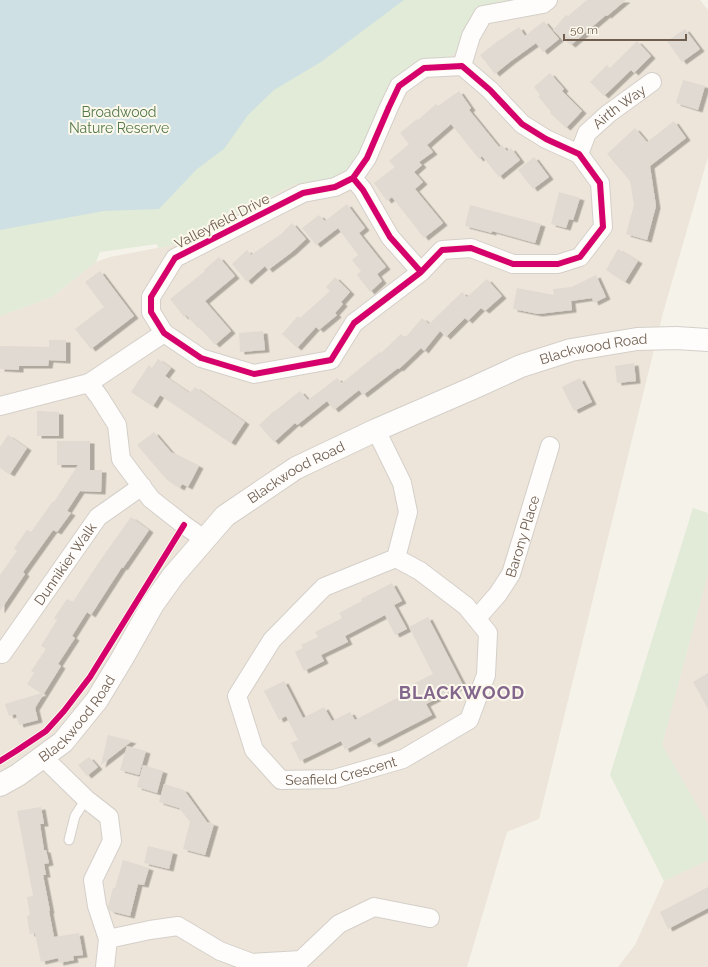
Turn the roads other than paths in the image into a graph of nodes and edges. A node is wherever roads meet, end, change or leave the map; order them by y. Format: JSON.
{"nodes":[{"id":1,"x":548,"y":0,"type":"edge"},
{"id":2,"x":462,"y":66,"type":"junction"},
{"id":3,"x":652,"y":82,"type":"dead end"},
{"id":4,"x":578,"y":154,"type":"junction"},
{"id":5,"x":353,"y":178,"type":"junction"},
{"id":6,"x":421,"y":272,"type":"junction"},
{"id":7,"x":164,"y":334,"type":"junction"},
{"id":8,"x":708,"y":340,"type":"edge"},
{"id":9,"x":89,"y":383,"type":"junction"},
{"id":10,"x":0,"y":406,"type":"edge"},
{"id":11,"x":376,"y":430,"type":"junction"},
{"id":12,"x":550,"y":446,"type":"dead end"},
{"id":13,"x":142,"y":486,"type":"junction"},
{"id":14,"x":204,"y":539,"type":"junction"},
{"id":15,"x":396,"y":558,"type":"junction"},
{"id":16,"x":477,"y":618,"type":"junction"},
{"id":17,"x":2,"y":654,"type":"dead end"},
{"id":18,"x":43,"y":757,"type":"junction"},
{"id":19,"x":0,"y":785,"type":"edge"},
{"id":20,"x":86,"y":799,"type":"junction"},
{"id":21,"x":69,"y":840,"type":"dead end"},
{"id":22,"x":430,"y":918,"type":"dead end"},
{"id":23,"x":108,"y":939,"type":"junction"},
{"id":24,"x":105,"y":967,"type":"edge"}],
"edges":[{"from":1,"to":2,"type":"street"},
{"from":2,"to":4,"type":"street","name":"Valleyfield Drive"},
{"from":2,"to":5,"type":"street","name":"Valleyfield Drive"},
{"from":3,"to":4,"type":"street","name":"Airth Way"},
{"from":4,"to":6,"type":"street","name":"Valleyfield Drive"},
{"from":5,"to":6,"type":"street"},
{"from":5,"to":7,"type":"street","name":"Valleyfield Drive"},
{"from":6,"to":7,"type":"street","name":"Valleyfield Drive"},
{"from":7,"to":9,"type":"street"},
{"from":8,"to":11,"type":"street","name":"Blackwood Road"},
{"from":9,"to":10,"type":"street"},
{"from":9,"to":13,"type":"street"},
{"from":11,"to":14,"type":"street","name":"Blackwood Road"},
{"from":11,"to":15,"type":"street"},
{"from":12,"to":16,"type":"street","name":"Barony Place"},
{"from":13,"to":14,"type":"street"},
{"from":13,"to":17,"type":"street","name":"Dunnikier Walk"},
{"from":14,"to":18,"type":"street","name":"Blackwood Road"},
{"from":15,"to":16,"type":"street","name":"Seafield Crescent"},
{"from":15,"to":16,"type":"street","name":"Seafield Crescent"},
{"from":18,"to":19,"type":"street","name":"Blackwood Road"},
{"from":18,"to":20,"type":"street"},
{"from":20,"to":21,"type":"lane"},
{"from":20,"to":23,"type":"street"},
{"from":22,"to":23,"type":"street"},
{"from":23,"to":24,"type":"street"}]}
